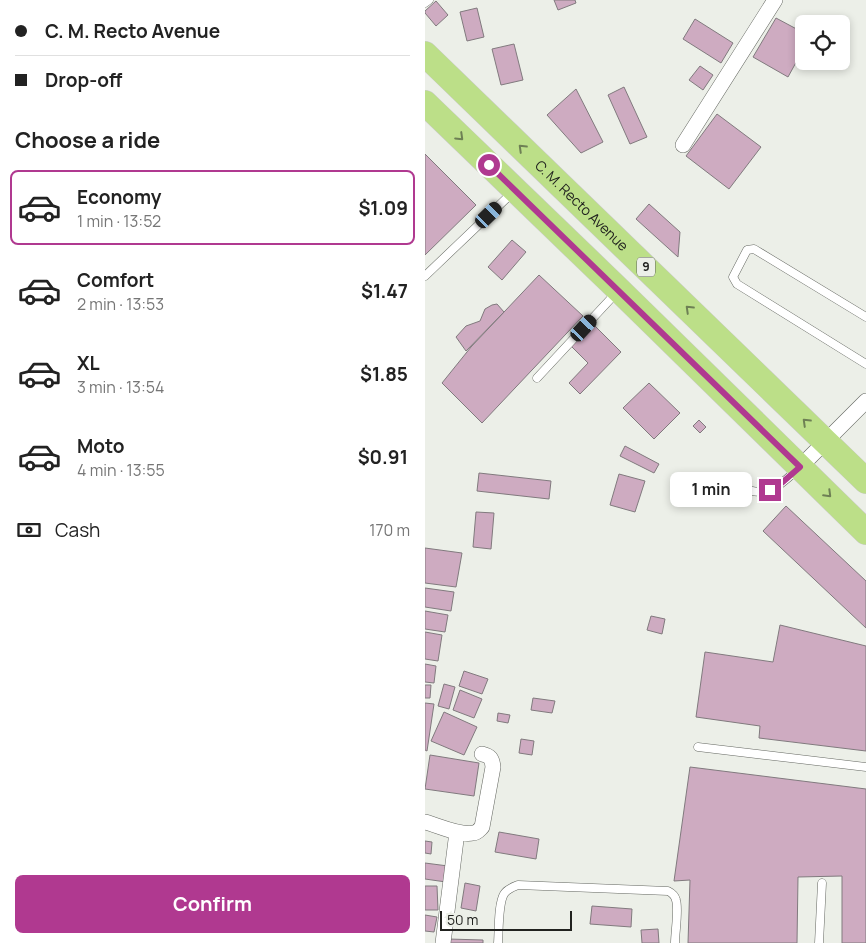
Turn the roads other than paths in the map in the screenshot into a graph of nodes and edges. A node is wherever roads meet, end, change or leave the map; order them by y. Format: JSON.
{"nodes":[{"id":1,"x":429,"y":0,"type":"edge"},
{"id":2,"x":775,"y":0,"type":"edge"},
{"id":3,"x":425,"y":2,"type":"edge"},
{"id":4,"x":425,"y":54,"type":"edge"},
{"id":5,"x":425,"y":103,"type":"edge"},
{"id":6,"x":683,"y":145,"type":"dead end"},
{"id":7,"x":514,"y":190,"type":"junction"},
{"id":8,"x":425,"y":276,"type":"edge"},
{"id":9,"x":619,"y":290,"type":"junction"},
{"id":10,"x":866,"y":317,"type":"edge"},
{"id":11,"x":866,"y":364,"type":"edge"},
{"id":12,"x":537,"y":378,"type":"dead end"},
{"id":13,"x":866,"y":402,"type":"edge"},
{"id":14,"x":826,"y":441,"type":"junction"},
{"id":15,"x":800,"y":467,"type":"junction"},
{"id":16,"x":717,"y":477,"type":"dead end"},
{"id":17,"x":866,"y":481,"type":"edge"},
{"id":18,"x":866,"y":532,"type":"edge"},
{"id":19,"x":698,"y":747,"type":"dead end"},
{"id":20,"x":482,"y":754,"type":"dead end"},
{"id":21,"x":866,"y":767,"type":"edge"},
{"id":22,"x":425,"y":822,"type":"edge"},
{"id":23,"x":457,"y":832,"type":"junction"},
{"id":24,"x":822,"y":883,"type":"dead end"},
{"id":25,"x":443,"y":943,"type":"edge"},
{"id":26,"x":498,"y":943,"type":"edge"},
{"id":27,"x":675,"y":943,"type":"edge"},
{"id":28,"x":819,"y":943,"type":"edge"}],
"edges":[{"from":1,"to":3,"type":"lane"},
{"from":2,"to":6,"type":"street"},
{"from":14,"to":4,"type":"highway","name":"C. M. Recto Avenue","number":"9","one_way":true},
{"from":5,"to":7,"type":"highway","one_way":true},
{"from":7,"to":8,"type":"lane"},
{"from":7,"to":9,"type":"highway"},
{"from":9,"to":12,"type":"lane"},
{"from":9,"to":15,"type":"highway"},
{"from":10,"to":11,"type":"lane"},
{"from":13,"to":14,"type":"street"},
{"from":14,"to":15,"type":"street"},
{"from":14,"to":17,"type":"highway","name":"C. M. Recto Avenue","number":"9"},
{"from":15,"to":16,"type":"lane"},
{"from":15,"to":18,"type":"highway","one_way":true},
{"from":19,"to":21,"type":"lane"},
{"from":20,"to":23,"type":"street"},
{"from":22,"to":23,"type":"street"},
{"from":23,"to":25,"type":"street"},
{"from":24,"to":28,"type":"lane"},
{"from":26,"to":27,"type":"lane"}]}
